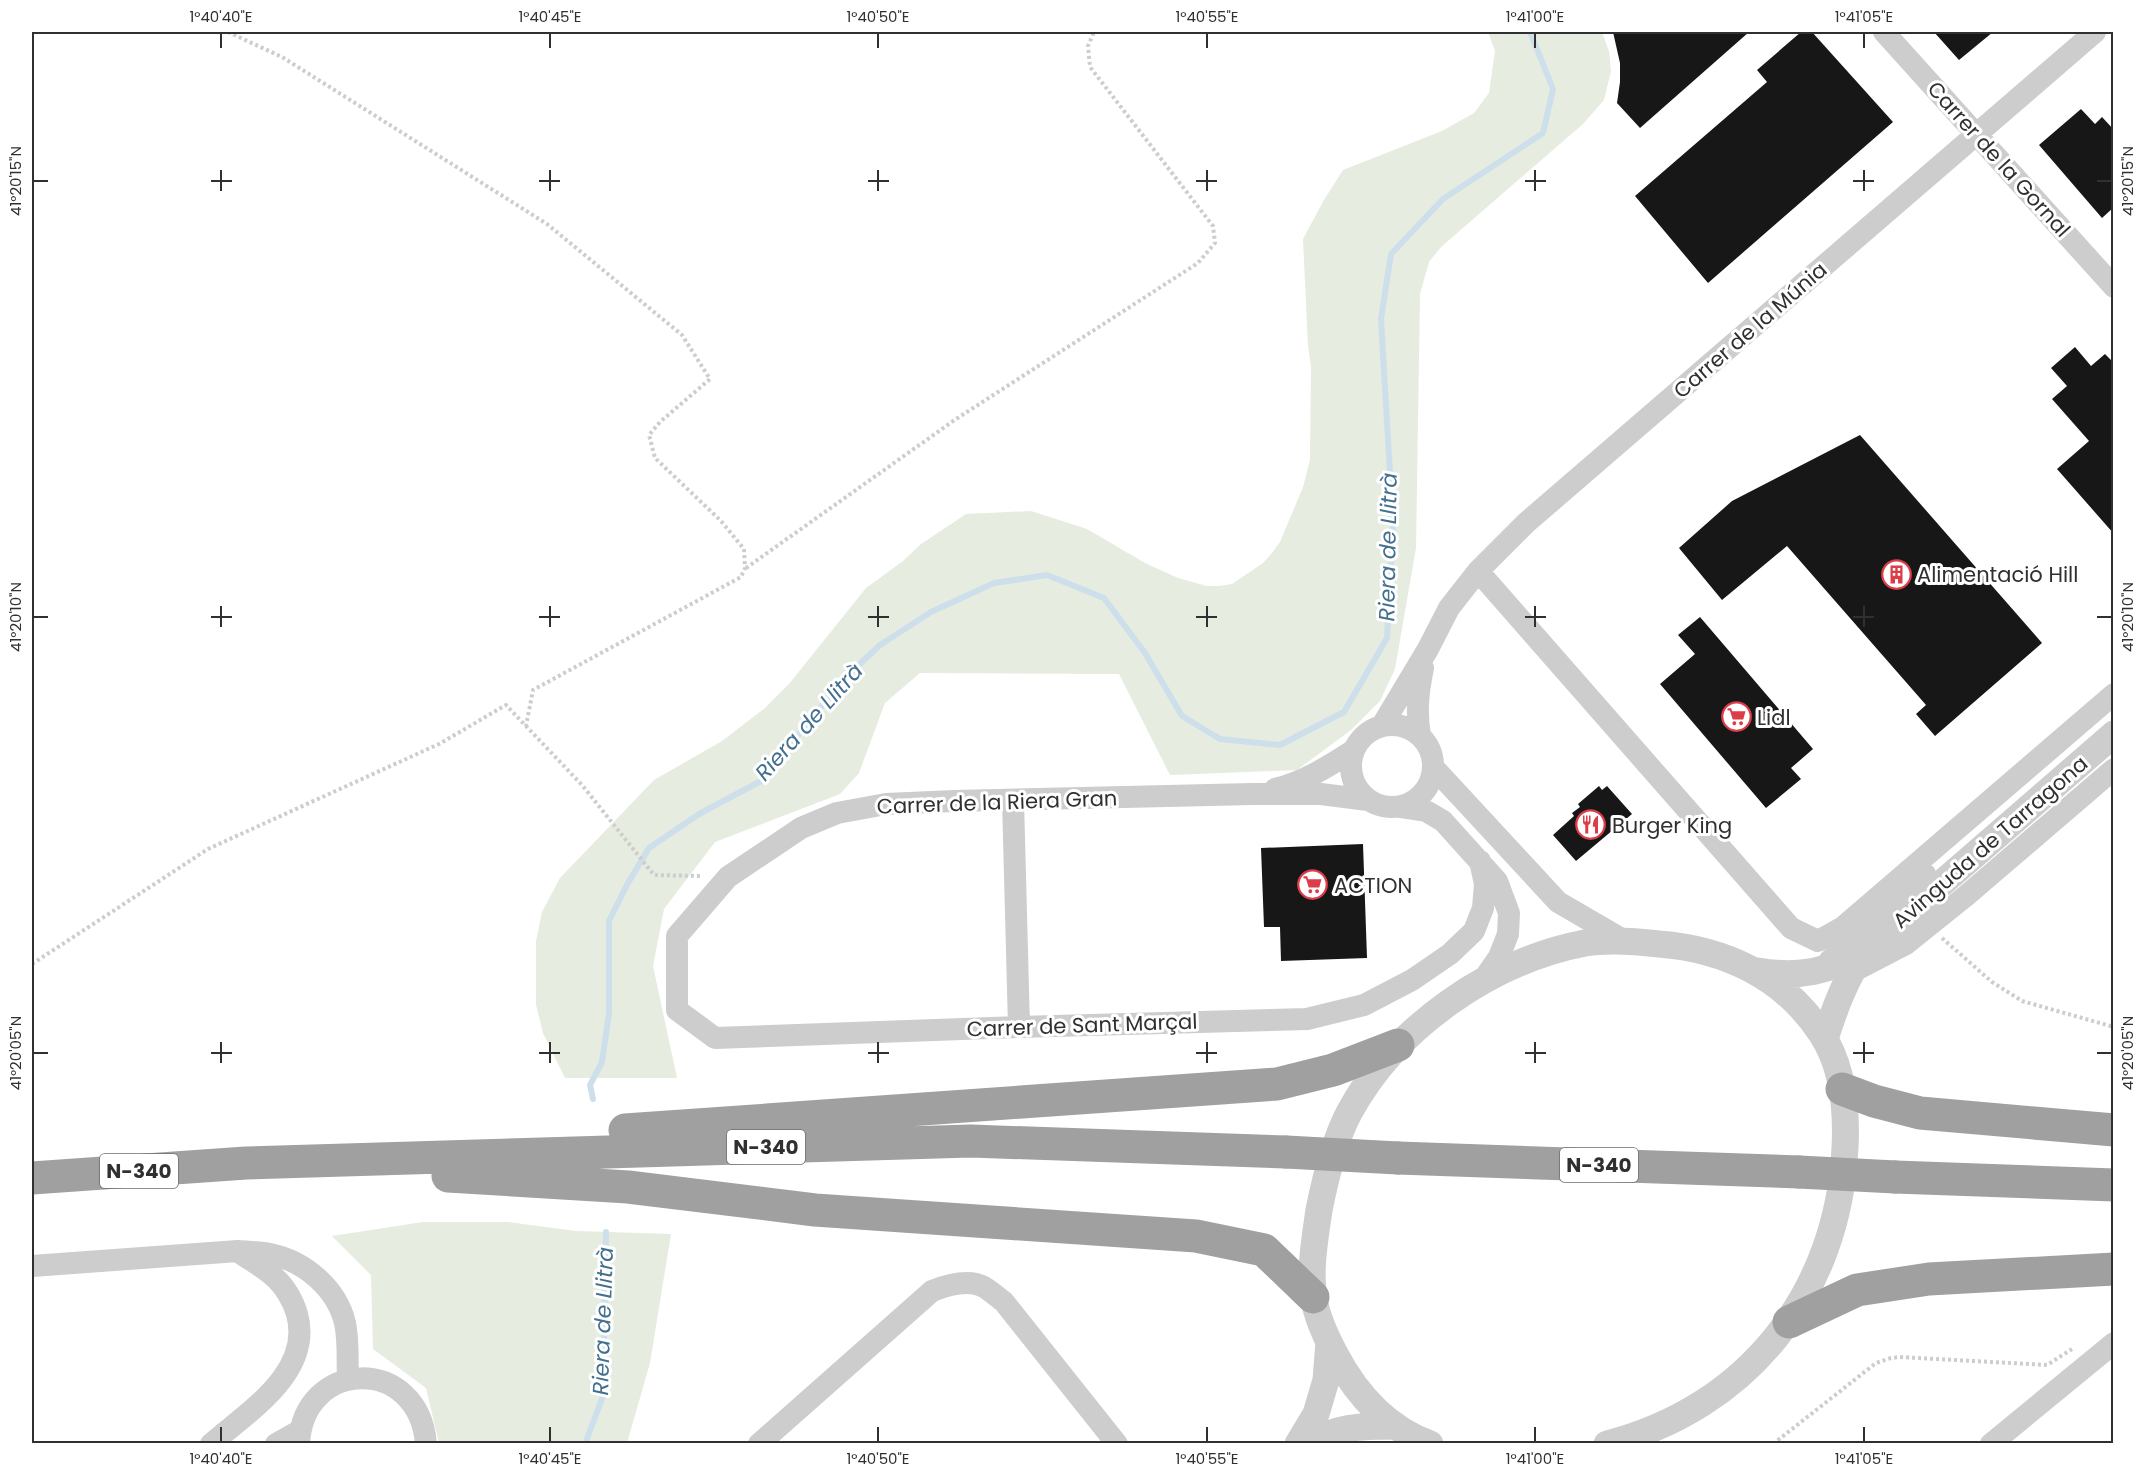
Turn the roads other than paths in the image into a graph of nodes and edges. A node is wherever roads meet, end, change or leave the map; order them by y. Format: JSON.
{"nodes":[{"id":1,"x":1884,"y":32,"type":"edge"},
{"id":2,"x":2095,"y":32,"type":"edge"},
{"id":3,"x":1976,"y":134,"type":"junction"},
{"id":4,"x":2114,"y":287,"type":"edge"},
{"id":5,"x":1478,"y":571,"type":"junction"},
{"id":6,"x":1428,"y":649,"type":"junction"},
{"id":7,"x":2114,"y":694,"type":"edge"},
{"id":8,"x":1383,"y":724,"type":"junction"},
{"id":9,"x":2114,"y":734,"type":"edge"},
{"id":10,"x":1420,"y":736,"type":"junction"},
{"id":11,"x":1354,"y":750,"type":"junction"},
{"id":12,"x":1434,"y":768,"type":"junction"},
{"id":13,"x":2114,"y":769,"type":"edge"},
{"id":14,"x":1254,"y":794,"type":"junction"},
{"id":15,"x":1013,"y":800,"type":"junction"},
{"id":16,"x":1368,"y":800,"type":"junction"},
{"id":17,"x":1400,"y":807,"type":"junction"},
{"id":18,"x":1962,"y":825,"type":"junction"},
{"id":19,"x":1480,"y":861,"type":"junction"},
{"id":20,"x":677,"y":936,"type":"joint"},
{"id":21,"x":1625,"y":940,"type":"junction"},
{"id":22,"x":1866,"y":949,"type":"junction"},
{"id":23,"x":1756,"y":971,"type":"junction"},
{"id":24,"x":1816,"y":971,"type":"junction"},
{"id":25,"x":1850,"y":973,"type":"junction"},
{"id":26,"x":1483,"y":980,"type":"junction"},
{"id":27,"x":1019,"y":1026,"type":"junction"},
{"id":28,"x":1825,"y":1039,"type":"junction"},
{"id":29,"x":1398,"y":1045,"type":"junction"},
{"id":30,"x":1842,"y":1089,"type":"junction"},
{"id":31,"x":2114,"y":1131,"type":"edge"},
{"id":32,"x":246,"y":1163,"type":"junction"},
{"id":33,"x":32,"y":1178,"type":"edge"},
{"id":34,"x":2114,"y":1185,"type":"edge"},
{"id":35,"x":238,"y":1251,"type":"junction"},
{"id":36,"x":32,"y":1266,"type":"edge"},
{"id":37,"x":2114,"y":1269,"type":"edge"},
{"id":38,"x":1313,"y":1297,"type":"junction"},
{"id":39,"x":1789,"y":1322,"type":"junction"},
{"id":40,"x":1329,"y":1342,"type":"junction"},
{"id":41,"x":2114,"y":1342,"type":"edge"},
{"id":42,"x":348,"y":1380,"type":"junction"},
{"id":43,"x":1394,"y":1426,"type":"junction"},
{"id":44,"x":1659,"y":1435,"type":"edge"},
{"id":45,"x":299,"y":1437,"type":"edge"},
{"id":46,"x":211,"y":1443,"type":"edge"},
{"id":47,"x":276,"y":1443,"type":"edge"},
{"id":48,"x":426,"y":1443,"type":"edge"},
{"id":49,"x":759,"y":1443,"type":"edge"},
{"id":50,"x":1117,"y":1443,"type":"edge"},
{"id":51,"x":1299,"y":1443,"type":"edge"},
{"id":52,"x":1306,"y":1443,"type":"edge"},
{"id":53,"x":1430,"y":1443,"type":"edge"},
{"id":54,"x":1607,"y":1443,"type":"edge"},
{"id":55,"x":1991,"y":1443,"type":"edge"}],
"edges":[{"from":1,"to":3,"type":"street","name":"Carrer de la Gornal"},
{"from":2,"to":3,"type":"street","name":"Carrer de la Múnia"},
{"from":3,"to":4,"type":"street","name":"Carrer de la Gornal"},
{"from":3,"to":5,"type":"street","name":"Carrer de la Múnia"},
{"from":5,"to":6,"type":"street","name":"Carrer de la Múnia"},
{"from":5,"to":18,"type":"street","name":"Avinguda de Tarragona"},
{"from":6,"to":8,"type":"street","name":"Carrer de la Múnia"},
{"from":6,"to":10,"type":"street","name":"Carrer de la Múnia"},
{"from":7,"to":18,"type":"street","name":"Avinguda de Tarragona"},
{"from":8,"to":10,"type":"street"},
{"from":8,"to":11,"type":"street"},
{"from":9,"to":22,"type":"street","name":"Avinguda de Tarragona"},
{"from":10,"to":12,"type":"street"},
{"from":11,"to":14,"type":"street","name":"Carrer de la Riera Gran"},
{"from":11,"to":16,"type":"street"},
{"from":12,"to":17,"type":"street"},
{"from":12,"to":21,"type":"street"},
{"from":13,"to":25,"type":"street","name":"Avinguda de Tarragona"},
{"from":14,"to":15,"type":"street","name":"Carrer de la Riera Gran"},
{"from":14,"to":16,"type":"street","name":"Carrer de la Riera Gran"},
{"from":15,"to":20,"type":"street","name":"Carrer de la Riera Gran"},
{"from":15,"to":27,"type":"street"},
{"from":16,"to":17,"type":"street"},
{"from":17,"to":19,"type":"street"},
{"from":18,"to":24,"type":"street","name":"Avinguda de Tarragona"},
{"from":19,"to":26,"type":"street"},
{"from":19,"to":27,"type":"street","name":"Carrer de Sant Marçal"},
{"from":20,"to":27,"type":"street","name":"Carrer de Sant Marçal"},
{"from":21,"to":23,"type":"street"},
{"from":21,"to":26,"type":"street"},
{"from":22,"to":24,"type":"street","name":"Avinguda de Tarragona"},
{"from":22,"to":25,"type":"street","name":"Avinguda de Tarragona"},
{"from":23,"to":24,"type":"street","name":"Avinguda de Tarragona"},
{"from":23,"to":28,"type":"street"},
{"from":25,"to":28,"type":"street","name":"Avinguda de Tarragona"},
{"from":26,"to":29,"type":"street"},
{"from":28,"to":30,"type":"street"},
{"from":29,"to":32,"type":"highway"},
{"from":29,"to":38,"type":"street"},
{"from":30,"to":31,"type":"highway"},
{"from":30,"to":39,"type":"street"},
{"from":32,"to":33,"type":"highway","number":"N-340"},
{"from":32,"to":34,"type":"highway","number":"N-340","bridge":true},
{"from":32,"to":38,"type":"highway"},
{"from":35,"to":36,"type":"street"},
{"from":35,"to":42,"type":"street"},
{"from":35,"to":46,"type":"street"},
{"from":37,"to":39,"type":"highway"},
{"from":38,"to":40,"type":"street"},
{"from":39,"to":44,"type":"street"},
{"from":40,"to":43,"type":"street"},
{"from":40,"to":51,"type":"street"},
{"from":41,"to":55,"type":"street"},
{"from":42,"to":45,"type":"street"},
{"from":42,"to":48,"type":"street"},
{"from":43,"to":52,"type":"street"},
{"from":43,"to":53,"type":"street"},
{"from":44,"to":54,"type":"street"},
{"from":45,"to":47,"type":"street"},
{"from":49,"to":50,"type":"street"}]}
